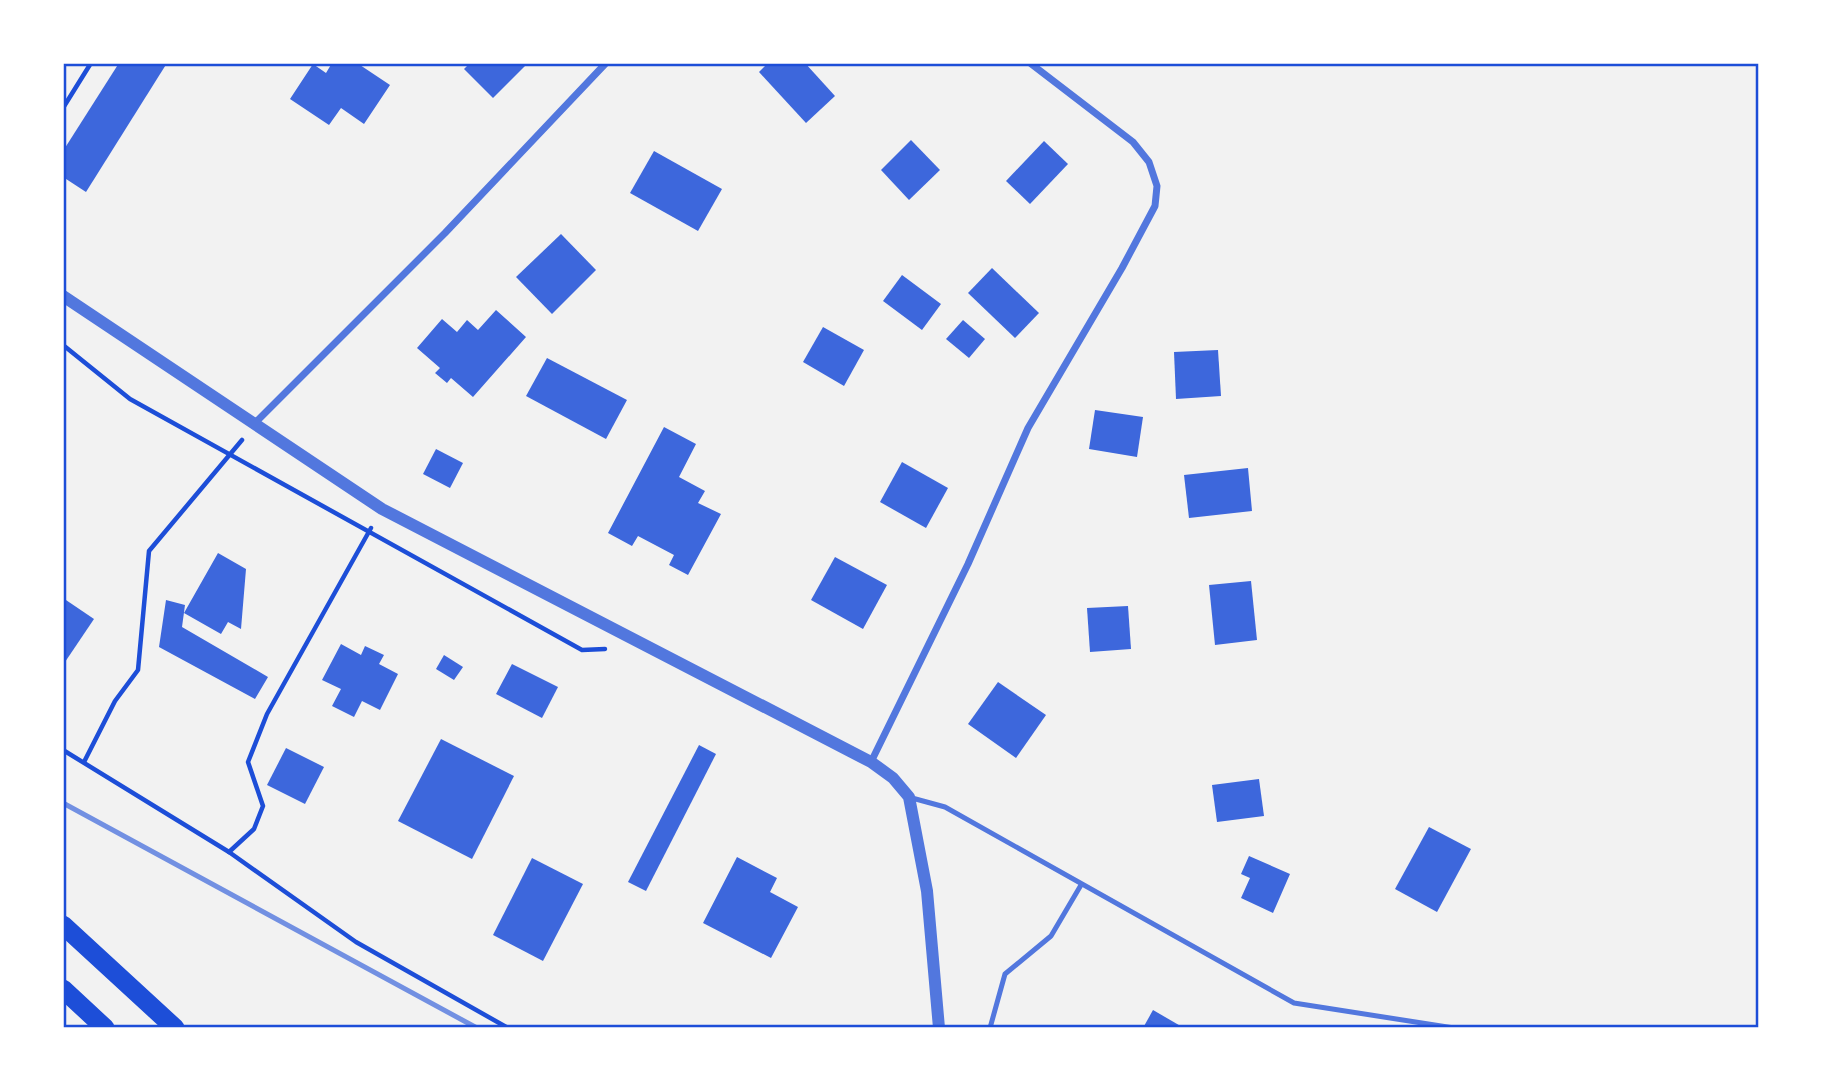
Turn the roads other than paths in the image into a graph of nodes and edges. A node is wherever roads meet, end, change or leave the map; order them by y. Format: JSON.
{"nodes":[{"id":1,"x":606,"y":63,"type":"edge"},
{"id":2,"x":1030,"y":63,"type":"edge"},
{"id":3,"x":63,"y":296,"type":"edge"},
{"id":4,"x":253,"y":425,"type":"junction"},
{"id":5,"x":871,"y":762,"type":"junction"},
{"id":6,"x":909,"y":797,"type":"junction"},
{"id":7,"x":1081,"y":885,"type":"junction"},
{"id":8,"x":63,"y":925,"type":"edge"},
{"id":9,"x":63,"y":989,"type":"edge"},
{"id":10,"x":105,"y":1028,"type":"edge"},
{"id":11,"x":175,"y":1028,"type":"edge"},
{"id":12,"x":939,"y":1028,"type":"edge"},
{"id":13,"x":990,"y":1028,"type":"edge"},
{"id":14,"x":1454,"y":1028,"type":"edge"}],
"edges":[{"from":1,"to":4,"type":"street"},
{"from":2,"to":5,"type":"street"},
{"from":3,"to":4,"type":"street"},
{"from":4,"to":5,"type":"street"},
{"from":5,"to":6,"type":"street"},
{"from":6,"to":7,"type":"lane"},
{"from":6,"to":12,"type":"street"},
{"from":7,"to":13,"type":"lane"},
{"from":7,"to":14,"type":"lane"},
{"from":8,"to":11,"type":"highway"},
{"from":9,"to":10,"type":"highway"}]}
